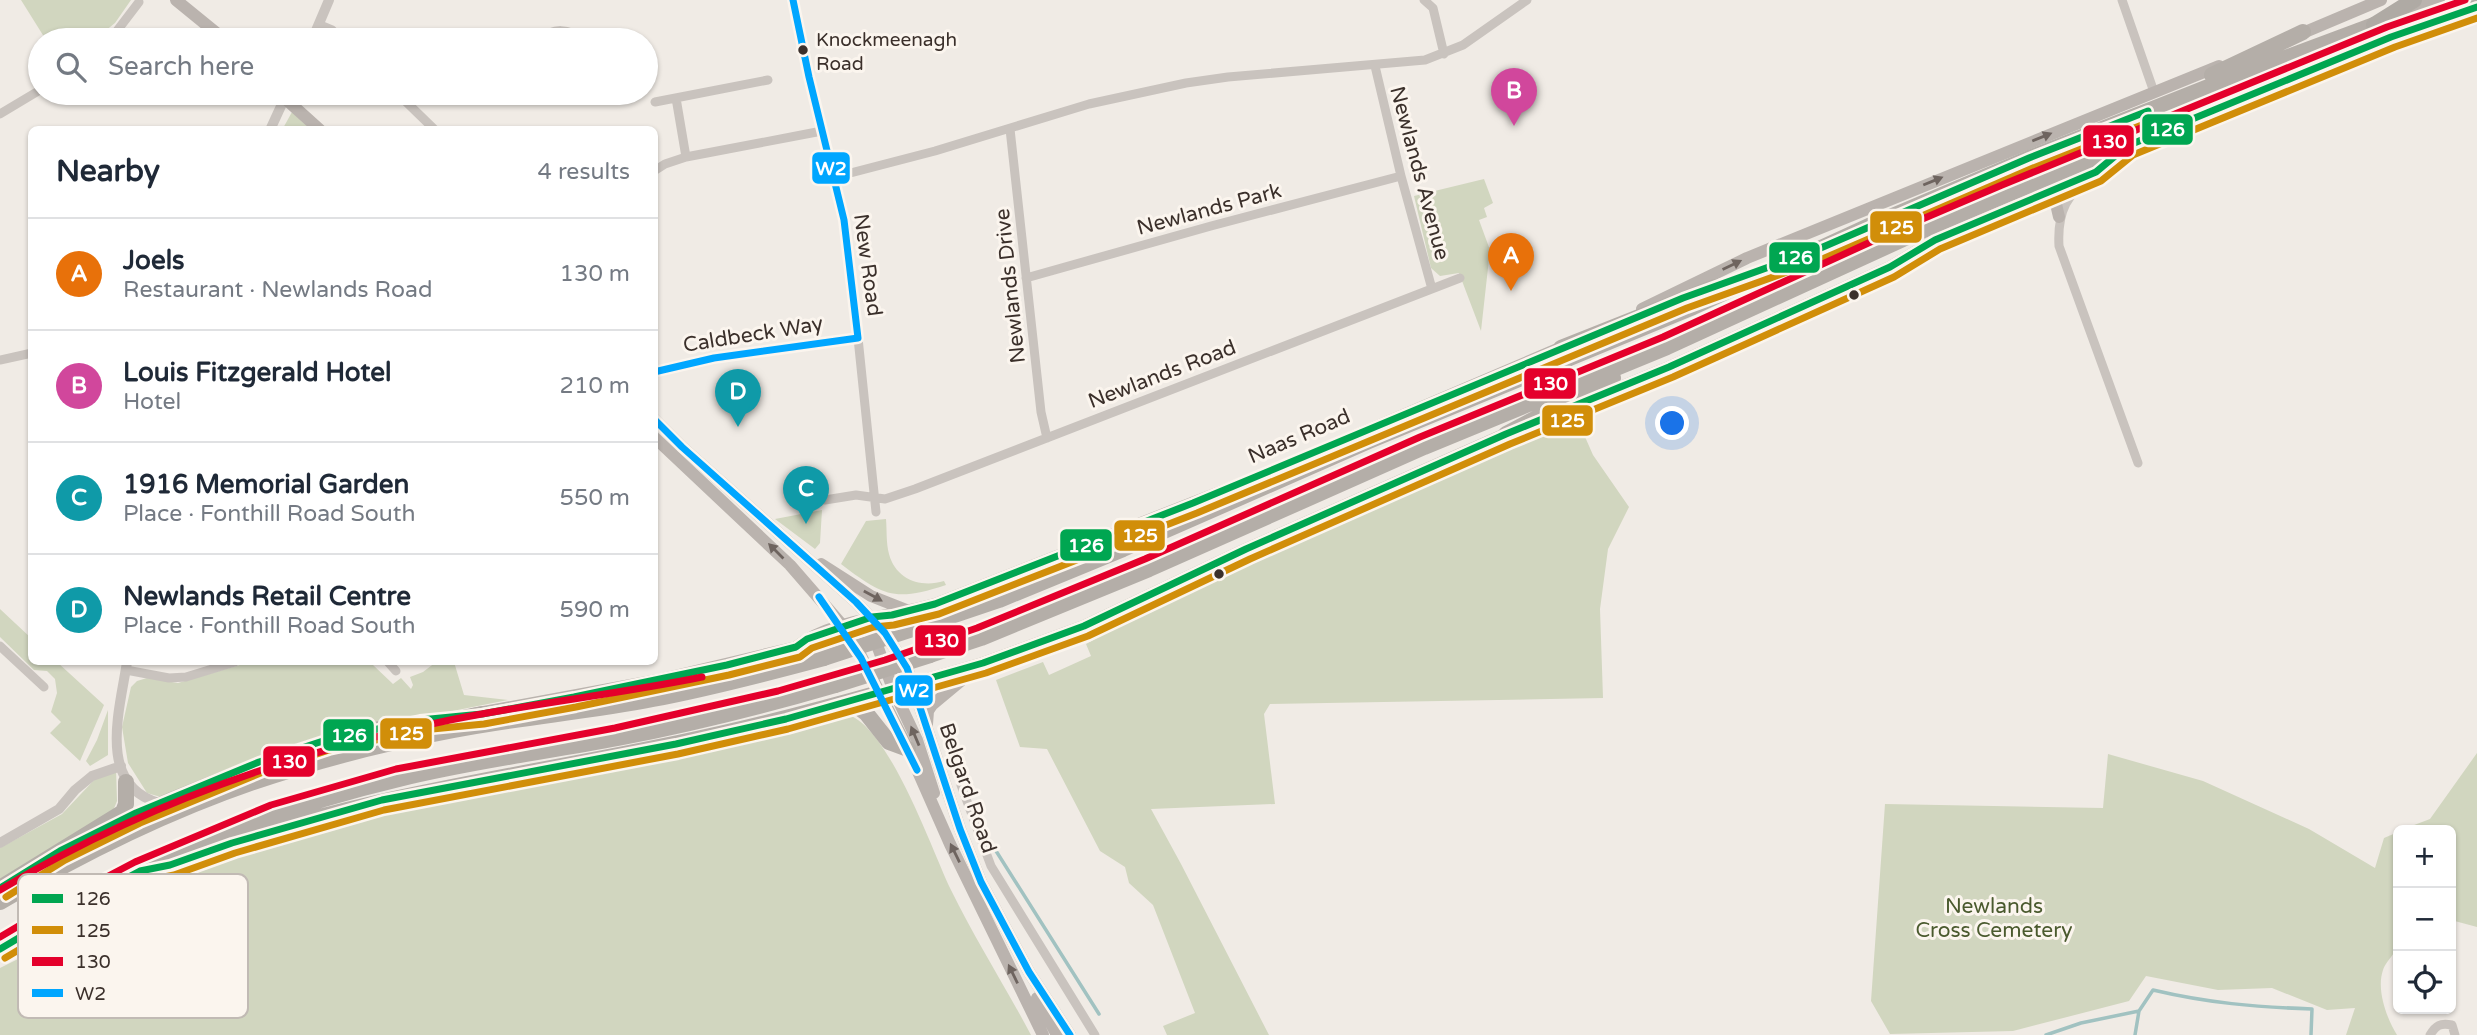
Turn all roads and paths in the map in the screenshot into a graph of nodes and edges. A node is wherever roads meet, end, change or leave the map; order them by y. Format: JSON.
{"nodes":[{"id":1,"x":176,"y":0,"type":"edge"},
{"id":2,"x":328,"y":0,"type":"edge"},
{"id":3,"x":793,"y":0,"type":"edge"},
{"id":4,"x":1424,"y":0,"type":"edge"},
{"id":5,"x":1527,"y":0,"type":"edge"},
{"id":6,"x":2122,"y":0,"type":"edge"},
{"id":7,"x":2381,"y":0,"type":"edge"},
{"id":8,"x":2414,"y":0,"type":"edge"},
{"id":9,"x":2439,"y":0,"type":"edge"},
{"id":10,"x":139,"y":2,"type":"dead end"},
{"id":11,"x":2477,"y":6,"type":"edge"},
{"id":12,"x":320,"y":25,"type":"junction"},
{"id":13,"x":2374,"y":25,"type":"junction"},
{"id":14,"x":119,"y":28,"type":"edge"},
{"id":15,"x":210,"y":28,"type":"edge"},
{"id":16,"x":318,"y":28,"type":"edge"},
{"id":17,"x":327,"y":28,"type":"edge"},
{"id":18,"x":2303,"y":32,"type":"junction"},
{"id":19,"x":1444,"y":54,"type":"junction"},
{"id":20,"x":1375,"y":66,"type":"junction"},
{"id":21,"x":768,"y":80,"type":"dead end"},
{"id":22,"x":2154,"y":92,"type":"junction"},
{"id":23,"x":28,"y":97,"type":"edge"},
{"id":24,"x":676,"y":98,"type":"junction"},
{"id":25,"x":658,"y":101,"type":"edge"},
{"id":26,"x":279,"y":105,"type":"edge"},
{"id":27,"x":294,"y":105,"type":"edge"},
{"id":28,"x":409,"y":105,"type":"edge"},
{"id":29,"x":0,"y":114,"type":"edge"},
{"id":30,"x":271,"y":126,"type":"edge"},
{"id":31,"x":316,"y":126,"type":"edge"},
{"id":32,"x":431,"y":126,"type":"edge"},
{"id":33,"x":1010,"y":129,"type":"junction"},
{"id":34,"x":2104,"y":130,"type":"junction"},
{"id":35,"x":822,"y":131,"type":"junction"},
{"id":36,"x":2127,"y":146,"type":"junction"},
{"id":37,"x":686,"y":157,"type":"junction"},
{"id":38,"x":658,"y":168,"type":"edge"},
{"id":39,"x":2095,"y":172,"type":"joint"},
{"id":40,"x":1401,"y":176,"type":"junction"},
{"id":41,"x":835,"y":177,"type":"junction"},
{"id":42,"x":2059,"y":217,"type":"junction"},
{"id":43,"x":1816,"y":250,"type":"junction"},
{"id":44,"x":1026,"y":278,"type":"junction"},
{"id":45,"x":1460,"y":278,"type":"dead end"},
{"id":46,"x":1432,"y":289,"type":"junction"},
{"id":47,"x":858,"y":338,"type":"junction"},
{"id":48,"x":1667,"y":347,"type":"junction"},
{"id":49,"x":1561,"y":348,"type":"junction"},
{"id":50,"x":28,"y":354,"type":"edge"},
{"id":51,"x":0,"y":360,"type":"edge"},
{"id":52,"x":658,"y":371,"type":"edge"},
{"id":53,"x":658,"y":423,"type":"edge"},
{"id":54,"x":1506,"y":434,"type":"junction"},
{"id":55,"x":1047,"y":438,"type":"junction"},
{"id":56,"x":658,"y":441,"type":"edge"},
{"id":57,"x":2138,"y":463,"type":"dead end"},
{"id":58,"x":875,"y":498,"type":"junction"},
{"id":59,"x":825,"y":500,"type":"dead end"},
{"id":60,"x":876,"y":512,"type":"dead end"},
{"id":61,"x":798,"y":550,"type":"junction"},
{"id":62,"x":822,"y":601,"type":"junction"},
{"id":63,"x":909,"y":611,"type":"junction"},
{"id":64,"x":877,"y":625,"type":"junction"},
{"id":65,"x":846,"y":630,"type":"junction"},
{"id":66,"x":818,"y":635,"type":"junction"},
{"id":67,"x":0,"y":646,"type":"edge"},
{"id":68,"x":796,"y":647,"type":"junction"},
{"id":69,"x":983,"y":663,"type":"junction"},
{"id":70,"x":225,"y":665,"type":"edge"},
{"id":71,"x":391,"y":665,"type":"edge"},
{"id":72,"x":127,"y":666,"type":"edge"},
{"id":73,"x":396,"y":671,"type":"dead end"},
{"id":74,"x":913,"y":682,"type":"junction"},
{"id":75,"x":44,"y":687,"type":"dead end"},
{"id":76,"x":886,"y":691,"type":"junction"},
{"id":77,"x":850,"y":701,"type":"junction"},
{"id":78,"x":482,"y":714,"type":"junction"},
{"id":79,"x":928,"y":732,"type":"junction"},
{"id":80,"x":908,"y":749,"type":"junction"},
{"id":81,"x":124,"y":774,"type":"junction"},
{"id":82,"x":961,"y":785,"type":"dead end"},
{"id":83,"x":159,"y":803,"type":"joint"},
{"id":84,"x":942,"y":824,"type":"junction"},
{"id":85,"x":115,"y":839,"type":"junction"},
{"id":86,"x":0,"y":843,"type":"edge"},
{"id":87,"x":140,"y":871,"type":"junction"},
{"id":88,"x":22,"y":874,"type":"edge"},
{"id":89,"x":47,"y":874,"type":"edge"},
{"id":90,"x":134,"y":874,"type":"edge"},
{"id":91,"x":18,"y":877,"type":"edge"},
{"id":92,"x":0,"y":888,"type":"edge"},
{"id":93,"x":18,"y":891,"type":"edge"},
{"id":94,"x":0,"y":902,"type":"edge"},
{"id":95,"x":18,"y":938,"type":"edge"},
{"id":96,"x":0,"y":949,"type":"edge"},
{"id":97,"x":1028,"y":972,"type":"junction"},
{"id":98,"x":1043,"y":1035,"type":"edge"},
{"id":99,"x":1057,"y":1035,"type":"edge"},
{"id":100,"x":1070,"y":1035,"type":"edge"},
{"id":101,"x":1095,"y":1035,"type":"edge"},
{"id":102,"x":2430,"y":1035,"type":"edge"},
{"id":103,"x":2455,"y":1035,"type":"edge"}],
"edges":[{"from":1,"to":15,"type":"main road"},
{"from":2,"to":12,"type":"street"},
{"from":3,"to":35,"type":"street","name":"New Road"},
{"from":4,"to":19,"type":"street"},
{"from":5,"to":19,"type":"street"},
{"from":6,"to":22,"type":"street"},
{"from":7,"to":18,"type":"main road","name":"Naas Road"},
{"from":8,"to":13,"type":"highway"},
{"from":9,"to":13,"type":"main road","name":"Naas Road"},
{"from":10,"to":14,"type":"street"},
{"from":11,"to":36,"type":"highway"},
{"from":12,"to":16,"type":"street"},
{"from":12,"to":17,"type":"street"},
{"from":13,"to":34,"type":"highway","name":"Naas Road"},
{"from":18,"to":22,"type":"main road","name":"Naas Road"},
{"from":18,"to":34,"type":"highway"},
{"from":19,"to":20,"type":"street"},
{"from":20,"to":33,"type":"street"},
{"from":20,"to":40,"type":"street","name":"Newlands Avenue"},
{"from":21,"to":24,"type":"street"},
{"from":49,"to":22,"type":"main road","name":"Naas Road","one_way":true},
{"from":23,"to":29,"type":"street"},
{"from":24,"to":25,"type":"street"},
{"from":24,"to":37,"type":"street"},
{"from":26,"to":30,"type":"street"},
{"from":27,"to":31,"type":"main road"},
{"from":28,"to":32,"type":"street"},
{"from":33,"to":41,"type":"street"},
{"from":33,"to":44,"type":"street","name":"Newlands Drive"},
{"from":34,"to":43,"type":"highway","name":"Naas Road"},
{"from":35,"to":37,"type":"street"},
{"from":35,"to":41,"type":"street","name":"New Road"},
{"from":36,"to":39,"type":"highway"},
{"from":36,"to":48,"type":"highway"},
{"from":37,"to":38,"type":"street"},
{"from":39,"to":42,"type":"street"},
{"from":40,"to":44,"type":"street","name":"Newlands Park"},
{"from":40,"to":46,"type":"street","name":"Newlands Avenue"},
{"from":41,"to":47,"type":"street","name":"New Road"},
{"from":42,"to":54,"type":"main road"},
{"from":42,"to":57,"type":"street"},
{"from":43,"to":49,"type":"highway"},
{"from":43,"to":85,"type":"highway","name":"Naas Road","bridge":true},
{"from":44,"to":55,"type":"street","name":"Newlands Drive"},
{"from":45,"to":46,"type":"street","name":"Newlands Road"},
{"from":46,"to":55,"type":"street","name":"Newlands Road"},
{"from":47,"to":52,"type":"street","name":"Caldbeck Way"},
{"from":47,"to":58,"type":"street","name":"New Road"},
{"from":48,"to":54,"type":"highway"},
{"from":48,"to":87,"type":"highway","bridge":true},
{"from":49,"to":63,"type":"main road","name":"Naas Road"},
{"from":50,"to":51,"type":"street"},
{"from":53,"to":61,"type":"main road"},
{"from":54,"to":69,"type":"main road"},
{"from":55,"to":58,"type":"street","name":"Newlands Road"},
{"from":62,"to":56,"type":"main road","name":"Belgard Road","one_way":true},
{"from":58,"to":59,"type":"street","name":"Newlands Road"},
{"from":58,"to":60,"type":"street","name":"New Road"},
{"from":61,"to":63,"type":"main road","one_way":true},
{"from":61,"to":64,"type":"main road","name":"Belgard Road"},
{"from":62,"to":65,"type":"main road","name":"Belgard Road"},
{"from":62,"to":66,"type":"main road"},
{"from":63,"to":64,"type":"main road","name":"Naas Road"},
{"from":64,"to":65,"type":"main road","name":"Naas Road"},
{"from":64,"to":74,"type":"main road","name":"Belgard Road"},
{"from":64,"to":76,"type":"main road"},
{"from":65,"to":66,"type":"main road"},
{"from":65,"to":68,"type":"main road"},
{"from":65,"to":76,"type":"main road","name":"Belgard Road"},
{"from":66,"to":68,"type":"main road"},
{"from":67,"to":75,"type":"street"},
{"from":68,"to":78,"type":"main road"},
{"from":69,"to":74,"type":"main road"},
{"from":69,"to":79,"type":"main road"},
{"from":70,"to":72,"type":"street"},
{"from":71,"to":73,"type":"street"},
{"from":72,"to":81,"type":"street"},
{"from":74,"to":76,"type":"main road"},
{"from":74,"to":79,"type":"main road","name":"Belgard Road"},
{"from":76,"to":77,"type":"highway"},
{"from":76,"to":80,"type":"main road","name":"Belgard Road"},
{"from":84,"to":76,"type":"main road","one_way":true},
{"from":77,"to":80,"type":"highway"},
{"from":77,"to":87,"type":"highway"},
{"from":78,"to":83,"type":"main road"},
{"from":78,"to":85,"type":"highway"},
{"from":79,"to":97,"type":"main road","name":"Belgard Road"},
{"from":80,"to":84,"type":"main road","name":"Belgard Road"},
{"from":81,"to":83,"type":"street"},
{"from":81,"to":86,"type":"street"},
{"from":81,"to":88,"type":"highway"},
{"from":82,"to":101,"type":"street","name":"Belgard Road"},
{"from":98,"to":84,"type":"main road","name":"Belgard Road","one_way":true},
{"from":85,"to":89,"type":"highway","name":"Naas Road"},
{"from":87,"to":90,"type":"highway"},
{"from":91,"to":92,"type":"highway"},
{"from":93,"to":94,"type":"highway","name":"Naas Road"},
{"from":95,"to":96,"type":"highway"},
{"from":97,"to":99,"type":"main road","name":"Belgard Road"},
{"from":97,"to":100,"type":"main road","name":"Belgard Road"},
{"from":102,"to":103,"type":"street"}]}
